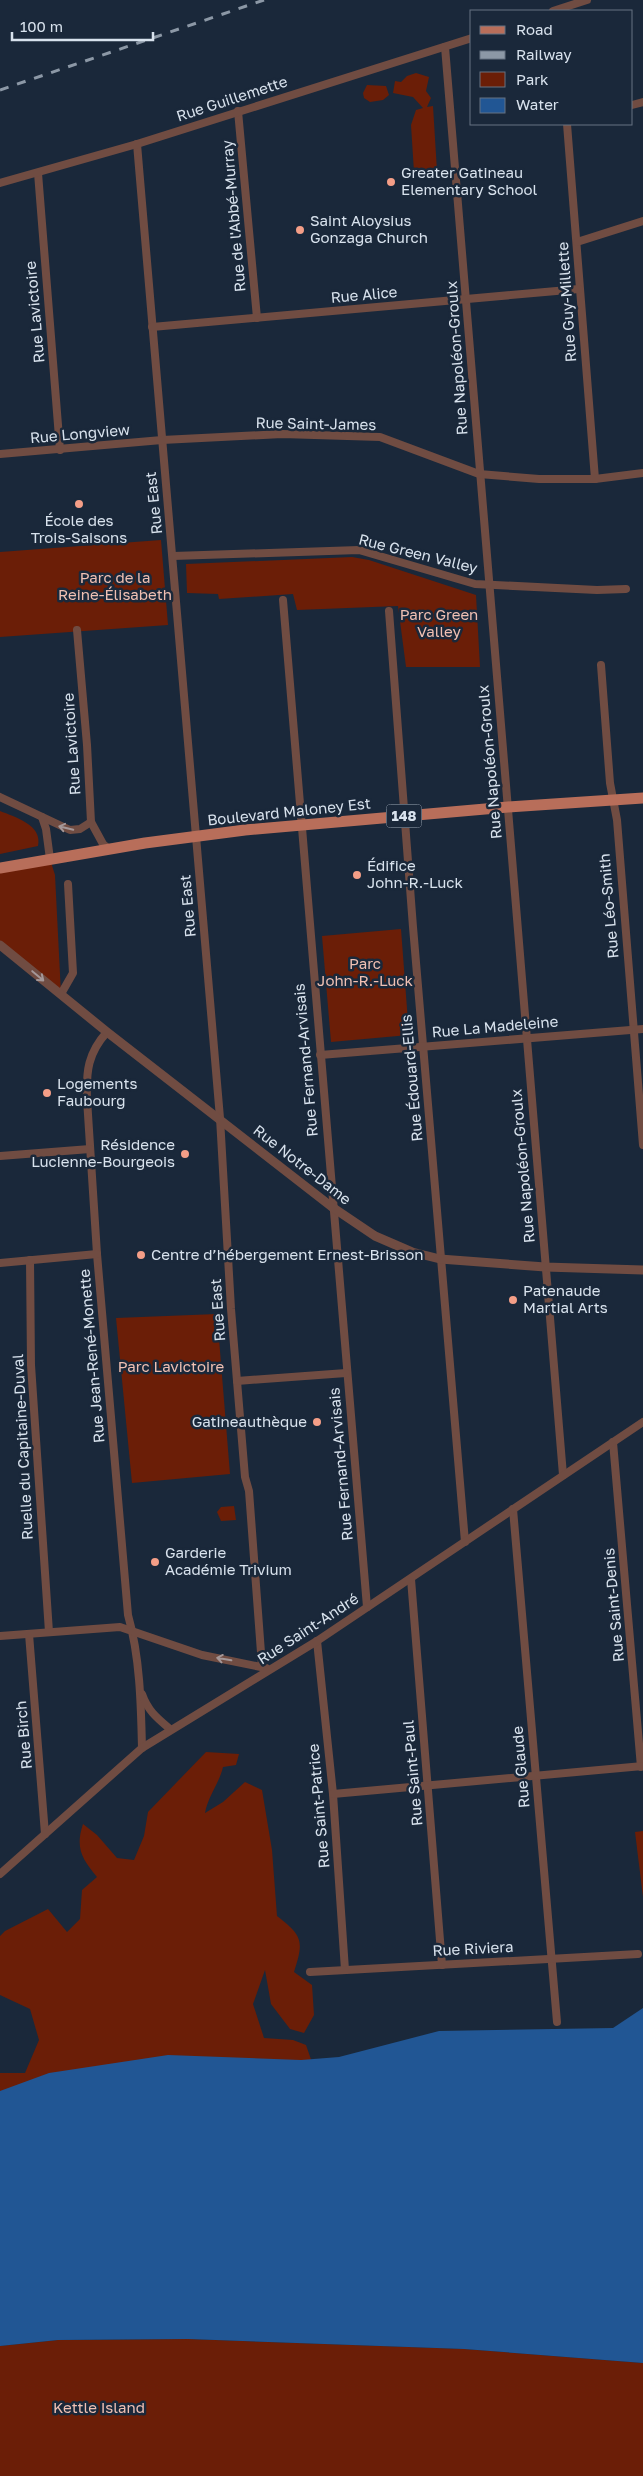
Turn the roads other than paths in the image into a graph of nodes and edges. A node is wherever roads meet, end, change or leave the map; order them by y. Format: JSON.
{"nodes":[{"id":1,"x":587,"y":0,"type":"edge"},
{"id":2,"x":559,"y":10,"type":"edge"},
{"id":3,"x":470,"y":39,"type":"edge"},
{"id":4,"x":445,"y":47,"type":"junction"},
{"id":5,"x":238,"y":111,"type":"junction"},
{"id":6,"x":567,"y":125,"type":"edge"},
{"id":7,"x":137,"y":144,"type":"junction"},
{"id":8,"x":38,"y":173,"type":"junction"},
{"id":9,"x":0,"y":183,"type":"edge"},
{"id":10,"x":643,"y":221,"type":"edge"},
{"id":11,"x":576,"y":242,"type":"junction"},
{"id":12,"x":579,"y":289,"type":"junction"},
{"id":13,"x":466,"y":300,"type":"junction"},
{"id":14,"x":257,"y":318,"type":"junction"},
{"id":15,"x":152,"y":327,"type":"junction"},
{"id":16,"x":162,"y":440,"type":"junction"},
{"id":17,"x":60,"y":450,"type":"junction"},
{"id":18,"x":0,"y":454,"type":"edge"},
{"id":19,"x":643,"y":473,"type":"edge"},
{"id":20,"x":479,"y":474,"type":"junction"},
{"id":21,"x":594,"y":479,"type":"junction"},
{"id":22,"x":173,"y":556,"type":"junction"},
{"id":23,"x":490,"y":585,"type":"junction"},
{"id":24,"x":626,"y":589,"type":"dead end"},
{"id":25,"x":283,"y":600,"type":"dead end"},
{"id":26,"x":389,"y":612,"type":"dead end"},
{"id":27,"x":77,"y":630,"type":"dead end"},
{"id":28,"x":601,"y":665,"type":"dead end"},
{"id":29,"x":643,"y":796,"type":"edge"},
{"id":30,"x":0,"y":797,"type":"edge"},
{"id":31,"x":613,"y":799,"type":"junction"},
{"id":32,"x":508,"y":807,"type":"junction"},
{"id":33,"x":404,"y":816,"type":"junction"},
{"id":34,"x":42,"y":817,"type":"junction"},
{"id":35,"x":91,"y":822,"type":"junction"},
{"id":36,"x":300,"y":825,"type":"junction"},
{"id":37,"x":195,"y":836,"type":"junction"},
{"id":38,"x":109,"y":849,"type":"junction"},
{"id":39,"x":50,"y":859,"type":"junction"},
{"id":40,"x":0,"y":868,"type":"edge"},
{"id":41,"x":68,"y":884,"type":"dead end"},
{"id":42,"x":0,"y":945,"type":"edge"},
{"id":43,"x":61,"y":994,"type":"junction"},
{"id":44,"x":643,"y":1029,"type":"edge"},
{"id":45,"x":633,"y":1030,"type":"junction"},
{"id":46,"x":107,"y":1032,"type":"junction"},
{"id":47,"x":526,"y":1038,"type":"junction"},
{"id":48,"x":423,"y":1047,"type":"junction"},
{"id":49,"x":320,"y":1055,"type":"junction"},
{"id":50,"x":220,"y":1118,"type":"junction"},
{"id":51,"x":643,"y":1145,"type":"edge"},
{"id":52,"x":90,"y":1149,"type":"junction"},
{"id":53,"x":0,"y":1156,"type":"edge"},
{"id":54,"x":332,"y":1207,"type":"junction"},
{"id":55,"x":98,"y":1254,"type":"junction"},
{"id":56,"x":440,"y":1259,"type":"junction"},
{"id":57,"x":30,"y":1260,"type":"junction"},
{"id":58,"x":0,"y":1263,"type":"edge"},
{"id":59,"x":544,"y":1267,"type":"junction"},
{"id":60,"x":643,"y":1270,"type":"edge"},
{"id":61,"x":346,"y":1373,"type":"junction"},
{"id":62,"x":237,"y":1381,"type":"junction"},
{"id":63,"x":643,"y":1422,"type":"edge"},
{"id":64,"x":614,"y":1442,"type":"junction"},
{"id":65,"x":564,"y":1475,"type":"junction"},
{"id":66,"x":513,"y":1509,"type":"junction"},
{"id":67,"x":465,"y":1542,"type":"junction"},
{"id":68,"x":411,"y":1579,"type":"junction"},
{"id":69,"x":367,"y":1607,"type":"junction"},
{"id":70,"x":132,"y":1630,"type":"junction"},
{"id":71,"x":49,"y":1632,"type":"junction"},
{"id":72,"x":29,"y":1634,"type":"junction"},
{"id":73,"x":0,"y":1636,"type":"edge"},
{"id":74,"x":317,"y":1640,"type":"junction"},
{"id":75,"x":262,"y":1666,"type":"junction"},
{"id":76,"x":271,"y":1670,"type":"junction"},
{"id":77,"x":139,"y":1682,"type":"junction"},
{"id":78,"x":170,"y":1729,"type":"junction"},
{"id":79,"x":142,"y":1748,"type":"junction"},
{"id":80,"x":642,"y":1767,"type":"edge"},
{"id":81,"x":535,"y":1777,"type":"junction"},
{"id":82,"x":428,"y":1786,"type":"junction"},
{"id":83,"x":333,"y":1794,"type":"junction"},
{"id":84,"x":45,"y":1834,"type":"junction"},
{"id":85,"x":0,"y":1874,"type":"edge"},
{"id":86,"x":638,"y":1954,"type":"dead end"},
{"id":87,"x":552,"y":1958,"type":"junction"},
{"id":88,"x":442,"y":1965,"type":"junction"},
{"id":89,"x":345,"y":1970,"type":"junction"},
{"id":90,"x":310,"y":1972,"type":"dead end"},
{"id":91,"x":557,"y":2022,"type":"dead end"}],
"edges":[{"from":1,"to":2,"type":"street"},
{"from":3,"to":4,"type":"street","name":"Rue Guillemette"},
{"from":4,"to":5,"type":"street","name":"Rue Guillemette"},
{"from":4,"to":13,"type":"street","name":"Rue Napoléon-Groulx"},
{"from":5,"to":7,"type":"street","name":"Rue Guillemette"},
{"from":5,"to":14,"type":"street","name":"Rue de l'Abbé-Murray"},
{"from":6,"to":11,"type":"street","name":"Rue Guy-Millette"},
{"from":7,"to":8,"type":"street","name":"Rue Guillemette"},
{"from":7,"to":15,"type":"street","name":"Rue East"},
{"from":8,"to":9,"type":"street","name":"Rue Guillemette"},
{"from":8,"to":17,"type":"street","name":"Rue Lavictoire"},
{"from":10,"to":11,"type":"street"},
{"from":11,"to":12,"type":"street","name":"Rue Guy-Millette"},
{"from":12,"to":13,"type":"street","name":"Rue Alice"},
{"from":12,"to":21,"type":"street","name":"Rue Guy-Millette"},
{"from":13,"to":14,"type":"street","name":"Rue Alice"},
{"from":13,"to":20,"type":"street","name":"Rue Napoléon-Groulx"},
{"from":14,"to":15,"type":"street","name":"Rue Alice"},
{"from":15,"to":16,"type":"street","name":"Rue East"},
{"from":16,"to":17,"type":"street","name":"Rue Longview"},
{"from":16,"to":20,"type":"street","name":"Rue Saint-James"},
{"from":16,"to":22,"type":"street","name":"Rue East"},
{"from":17,"to":18,"type":"street","name":"Rue Longview"},
{"from":19,"to":21,"type":"street","name":"Rue Saint-James"},
{"from":20,"to":21,"type":"street","name":"Rue Saint-James"},
{"from":20,"to":23,"type":"street","name":"Rue Napoléon-Groulx"},
{"from":22,"to":23,"type":"street","name":"Rue Green Valley"},
{"from":22,"to":37,"type":"street","name":"Rue East"},
{"from":23,"to":24,"type":"street","name":"Rue Green Valley"},
{"from":23,"to":32,"type":"street","name":"Rue Napoléon-Groulx"},
{"from":25,"to":36,"type":"street","name":"Rue Fernand-Arvisais"},
{"from":26,"to":33,"type":"street","name":"Rue Édouard-Ellis"},
{"from":27,"to":35,"type":"street","name":"Rue Lavictoire"},
{"from":28,"to":31,"type":"street","name":"Rue Léo-Smith"},
{"from":29,"to":31,"type":"main road","name":"Boulevard Maloney Est","number":"148"},
{"from":30,"to":34,"type":"street"},
{"from":31,"to":32,"type":"main road","name":"Boulevard Maloney Est","number":"148"},
{"from":31,"to":45,"type":"street","name":"Rue Léo-Smith"},
{"from":32,"to":33,"type":"main road","name":"Boulevard Maloney Est","number":"148"},
{"from":32,"to":47,"type":"street","name":"Rue Napoléon-Groulx"},
{"from":33,"to":36,"type":"main road","name":"Boulevard Maloney Est","number":"148"},
{"from":33,"to":48,"type":"street","name":"Rue Édouard-Ellis"},
{"from":35,"to":34,"type":"street","one_way":true},
{"from":34,"to":39,"type":"street"},
{"from":35,"to":38,"type":"street","name":"Rue Lavictoire"},
{"from":36,"to":37,"type":"main road","name":"Boulevard Maloney Est","number":"148"},
{"from":36,"to":49,"type":"street","name":"Rue Fernand-Arvisais"},
{"from":37,"to":38,"type":"main road","name":"Boulevard Maloney Est","number":"148"},
{"from":37,"to":50,"type":"street","name":"Rue East"},
{"from":38,"to":39,"type":"main road","name":"Boulevard Maloney Est","number":"148"},
{"from":39,"to":40,"type":"main road","name":"Boulevard Maloney Est","number":"148"},
{"from":41,"to":43,"type":"street"},
{"from":42,"to":43,"type":"street","name":"Rue Notre-Dame","one_way":true},
{"from":43,"to":46,"type":"street","name":"Rue Notre-Dame"},
{"from":44,"to":45,"type":"street","name":"Rue La Madeleine"},
{"from":45,"to":47,"type":"street","name":"Rue La Madeleine"},
{"from":45,"to":51,"type":"street","name":"Rue Léo-Smith"},
{"from":46,"to":50,"type":"street","name":"Rue Notre-Dame"},
{"from":46,"to":52,"type":"street","name":"Rue Jean-René-Monette"},
{"from":47,"to":48,"type":"street","name":"Rue La Madeleine"},
{"from":47,"to":59,"type":"street","name":"Rue Napoléon-Groulx"},
{"from":48,"to":49,"type":"street","name":"Rue La Madeleine"},
{"from":48,"to":56,"type":"street","name":"Rue Édouard-Ellis"},
{"from":49,"to":54,"type":"street","name":"Rue Fernand-Arvisais"},
{"from":50,"to":54,"type":"street","name":"Rue Notre-Dame"},
{"from":50,"to":62,"type":"street","name":"Rue East"},
{"from":52,"to":53,"type":"street"},
{"from":52,"to":55,"type":"street","name":"Rue Jean-René-Monette"},
{"from":54,"to":56,"type":"street","name":"Rue Notre-Dame"},
{"from":54,"to":61,"type":"street","name":"Rue Fernand-Arvisais"},
{"from":55,"to":57,"type":"street"},
{"from":55,"to":70,"type":"street","name":"Rue Jean-René-Monette"},
{"from":56,"to":59,"type":"street","name":"Rue Notre-Dame"},
{"from":56,"to":67,"type":"street","name":"Rue Édouard-Ellis"},
{"from":57,"to":58,"type":"street"},
{"from":57,"to":71,"type":"street","name":"Ruelle du Capitaine-Duval"},
{"from":59,"to":60,"type":"street","name":"Rue Notre-Dame"},
{"from":59,"to":65,"type":"street","name":"Rue Napoléon-Groulx"},
{"from":61,"to":62,"type":"street"},
{"from":61,"to":69,"type":"street","name":"Rue Fernand-Arvisais"},
{"from":62,"to":75,"type":"street","name":"Rue East"},
{"from":63,"to":64,"type":"street","name":"Rue Saint-André"},
{"from":64,"to":65,"type":"street","name":"Rue Saint-André"},
{"from":64,"to":80,"type":"street","name":"Rue Saint-Denis"},
{"from":65,"to":66,"type":"street","name":"Rue Saint-André"},
{"from":66,"to":67,"type":"street","name":"Rue Saint-André"},
{"from":66,"to":81,"type":"street","name":"Rue Glaude"},
{"from":67,"to":68,"type":"street","name":"Rue Saint-André"},
{"from":68,"to":69,"type":"street","name":"Rue Saint-André"},
{"from":68,"to":82,"type":"street","name":"Rue Saint-Paul"},
{"from":69,"to":74,"type":"street","name":"Rue Saint-André"},
{"from":70,"to":71,"type":"street"},
{"from":75,"to":70,"type":"street","one_way":true},
{"from":70,"to":77,"type":"street","name":"Rue Jean-René-Monette"},
{"from":71,"to":72,"type":"street"},
{"from":72,"to":73,"type":"street"},
{"from":72,"to":84,"type":"street","name":"Rue Birch"},
{"from":74,"to":76,"type":"street","name":"Rue Saint-André"},
{"from":74,"to":83,"type":"street","name":"Rue Saint-Patrice"},
{"from":75,"to":76,"type":"street"},
{"from":76,"to":78,"type":"street","name":"Rue Saint-André"},
{"from":77,"to":78,"type":"street","name":"Rue Jean-René-Monette"},
{"from":77,"to":79,"type":"street","name":"Rue Jean-René-Monette"},
{"from":78,"to":79,"type":"street","name":"Rue Saint-André"},
{"from":79,"to":84,"type":"street","name":"Rue Saint-André"},
{"from":80,"to":81,"type":"street"},
{"from":81,"to":82,"type":"street"},
{"from":81,"to":87,"type":"street","name":"Rue Glaude"},
{"from":82,"to":83,"type":"street"},
{"from":82,"to":88,"type":"street","name":"Rue Saint-Paul"},
{"from":83,"to":89,"type":"street","name":"Rue Saint-Patrice"},
{"from":84,"to":85,"type":"street","name":"Rue Saint-André"},
{"from":86,"to":87,"type":"street","name":"Rue Riviera"},
{"from":87,"to":88,"type":"street","name":"Rue Riviera"},
{"from":87,"to":91,"type":"street","name":"Rue Glaude"},
{"from":88,"to":89,"type":"street","name":"Rue Riviera"},
{"from":89,"to":90,"type":"street","name":"Rue Riviera"}]}
